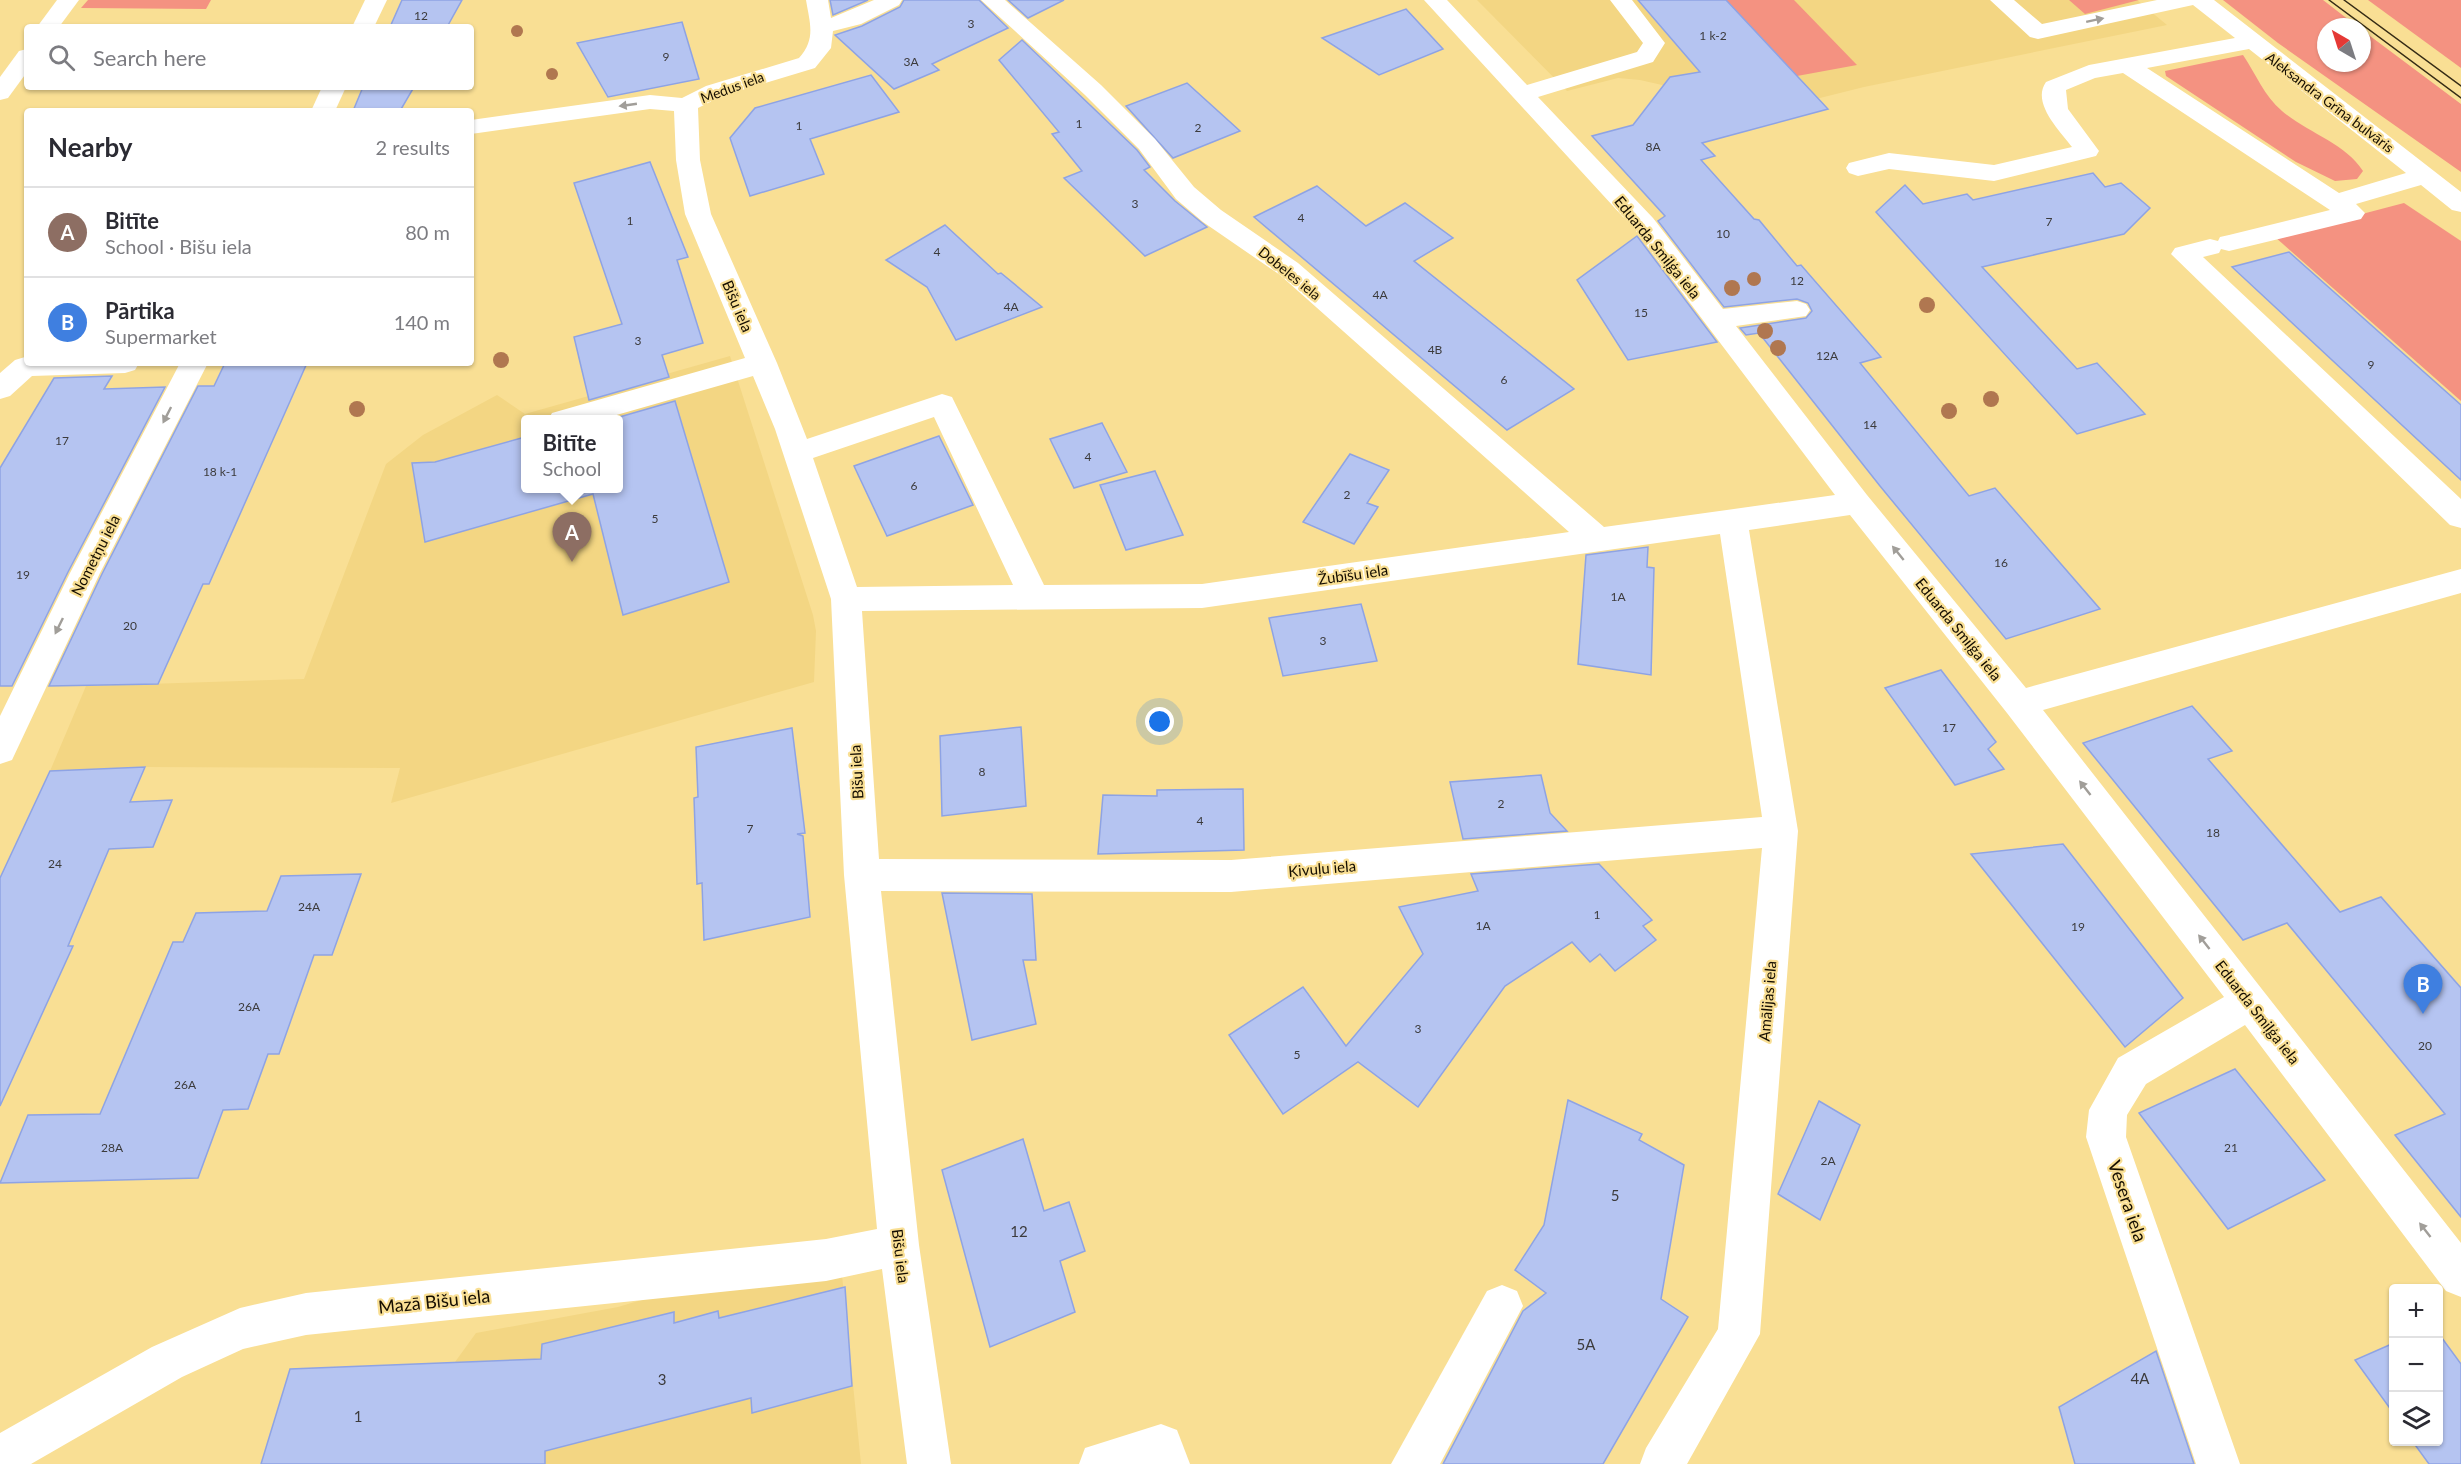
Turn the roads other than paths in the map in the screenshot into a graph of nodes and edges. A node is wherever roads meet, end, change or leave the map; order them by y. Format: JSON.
{"nodes":[{"id":1,"x":68,"y":0,"type":"edge"},
{"id":2,"x":376,"y":0,"type":"edge"},
{"id":3,"x":817,"y":0,"type":"edge"},
{"id":4,"x":891,"y":0,"type":"edge"},
{"id":5,"x":992,"y":0,"type":"edge"},
{"id":6,"x":1435,"y":0,"type":"edge"},
{"id":7,"x":1621,"y":0,"type":"edge"},
{"id":8,"x":2001,"y":0,"type":"edge"},
{"id":9,"x":2188,"y":0,"type":"edge"},
{"id":10,"x":2200,"y":0,"type":"edge"},
{"id":11,"x":50,"y":24,"type":"edge"},
{"id":12,"x":364,"y":24,"type":"edge"},
{"id":13,"x":822,"y":27,"type":"junction"},
{"id":14,"x":2253,"y":42,"type":"junction"},
{"id":15,"x":24,"y":60,"type":"edge"},
{"id":16,"x":2127,"y":65,"type":"junction"},
{"id":17,"x":333,"y":90,"type":"edge"},
{"id":18,"x":0,"y":93,"type":"edge"},
{"id":19,"x":1522,"y":94,"type":"junction"},
{"id":20,"x":686,"y":105,"type":"junction"},
{"id":21,"x":324,"y":108,"type":"edge"},
{"id":22,"x":474,"y":127,"type":"edge"},
{"id":23,"x":1858,"y":168,"type":"dead end"},
{"id":24,"x":2426,"y":175,"type":"junction"},
{"id":25,"x":2336,"y":202,"type":"junction"},
{"id":26,"x":2461,"y":204,"type":"edge"},
{"id":27,"x":1797,"y":310,"type":"dead end"},
{"id":28,"x":1716,"y":319,"type":"junction"},
{"id":29,"x":763,"y":363,"type":"junction"},
{"id":30,"x":50,"y":366,"type":"edge"},
{"id":31,"x":192,"y":366,"type":"edge"},
{"id":32,"x":0,"y":389,"type":"edge"},
{"id":33,"x":580,"y":415,"type":"edge"},
{"id":34,"x":797,"y":453,"type":"junction"},
{"id":35,"x":1857,"y":503,"type":"junction"},
{"id":36,"x":2461,"y":517,"type":"edge"},
{"id":37,"x":1733,"y":521,"type":"junction"},
{"id":38,"x":1598,"y":539,"type":"junction"},
{"id":39,"x":2461,"y":581,"type":"edge"},
{"id":40,"x":1034,"y":597,"type":"junction"},
{"id":41,"x":846,"y":599,"type":"junction"},
{"id":42,"x":2019,"y":703,"type":"junction"},
{"id":43,"x":0,"y":750,"type":"edge"},
{"id":44,"x":1781,"y":831,"type":"junction"},
{"id":45,"x":862,"y":875,"type":"junction"},
{"id":46,"x":2250,"y":1002,"type":"junction"},
{"id":47,"x":899,"y":1245,"type":"junction"},
{"id":48,"x":2461,"y":1276,"type":"edge"},
{"id":49,"x":1502,"y":1306,"type":"dead end"},
{"id":50,"x":0,"y":1457,"type":"edge"},
{"id":51,"x":1423,"y":1457,"type":"edge"},
{"id":52,"x":929,"y":1464,"type":"edge"},
{"id":53,"x":1101,"y":1464,"type":"edge"},
{"id":54,"x":1168,"y":1464,"type":"edge"},
{"id":55,"x":1662,"y":1464,"type":"edge"},
{"id":56,"x":2218,"y":1464,"type":"edge"}],
"edges":[{"from":1,"to":11,"type":"street"},
{"from":2,"to":12,"type":"street"},
{"from":3,"to":13,"type":"street"},
{"from":4,"to":13,"type":"street"},
{"from":5,"to":38,"type":"street","name":"Dobeles iela"},
{"from":6,"to":19,"type":"street","name":"Eduarda Smiļģa iela"},
{"from":7,"to":19,"type":"street"},
{"from":8,"to":9,"type":"street","one_way":true},
{"from":10,"to":14,"type":"street","name":"Aleksandra Grīna bulvāris"},
{"from":13,"to":20,"type":"street","name":"Medus iela"},
{"from":14,"to":16,"type":"street"},
{"from":14,"to":24,"type":"street","name":"Aleksandra Grīna bulvāris"},
{"from":15,"to":18,"type":"street"},
{"from":16,"to":23,"type":"street"},
{"from":16,"to":25,"type":"street"},
{"from":17,"to":21,"type":"street"},
{"from":19,"to":28,"type":"street","name":"Eduarda Smiļģa iela"},
{"from":20,"to":22,"type":"street","name":"Medus iela","one_way":true},
{"from":20,"to":29,"type":"street","name":"Bišu iela"},
{"from":24,"to":25,"type":"street"},
{"from":24,"to":26,"type":"street","name":"Aleksandra Grīna bulvāris"},
{"from":25,"to":36,"type":"street"},
{"from":27,"to":28,"type":"street"},
{"from":28,"to":35,"type":"street","name":"Eduarda Smiļģa iela"},
{"from":29,"to":33,"type":"street"},
{"from":29,"to":34,"type":"street","name":"Bišu iela"},
{"from":30,"to":32,"type":"street"},
{"from":31,"to":43,"type":"street","name":"Nometņu iela","one_way":true},
{"from":34,"to":40,"type":"street"},
{"from":34,"to":41,"type":"street","name":"Bišu iela"},
{"from":35,"to":37,"type":"street","name":"Žubīšu iela"},
{"from":42,"to":35,"type":"street","name":"Eduarda Smiļģa iela","one_way":true},
{"from":37,"to":38,"type":"street","name":"Žubīšu iela"},
{"from":37,"to":44,"type":"street","name":"Amālijas iela"},
{"from":38,"to":40,"type":"street","name":"Žubīšu iela"},
{"from":39,"to":42,"type":"street"},
{"from":40,"to":41,"type":"street","name":"Žubīšu iela"},
{"from":41,"to":45,"type":"street","name":"Bišu iela"},
{"from":46,"to":42,"type":"street","name":"Eduarda Smiļģa iela","one_way":true},
{"from":44,"to":45,"type":"street","name":"Ķivuļu iela"},
{"from":44,"to":55,"type":"street","name":"Amālijas iela"},
{"from":45,"to":47,"type":"street","name":"Bišu iela"},
{"from":48,"to":46,"type":"street","name":"Eduarda Smiļģa iela","one_way":true},
{"from":46,"to":56,"type":"street","name":"Vesera iela"},
{"from":47,"to":50,"type":"street","name":"Mazā Bišu iela"},
{"from":47,"to":52,"type":"street","name":"Bišu iela"},
{"from":49,"to":51,"type":"street"},
{"from":53,"to":54,"type":"street"}]}
